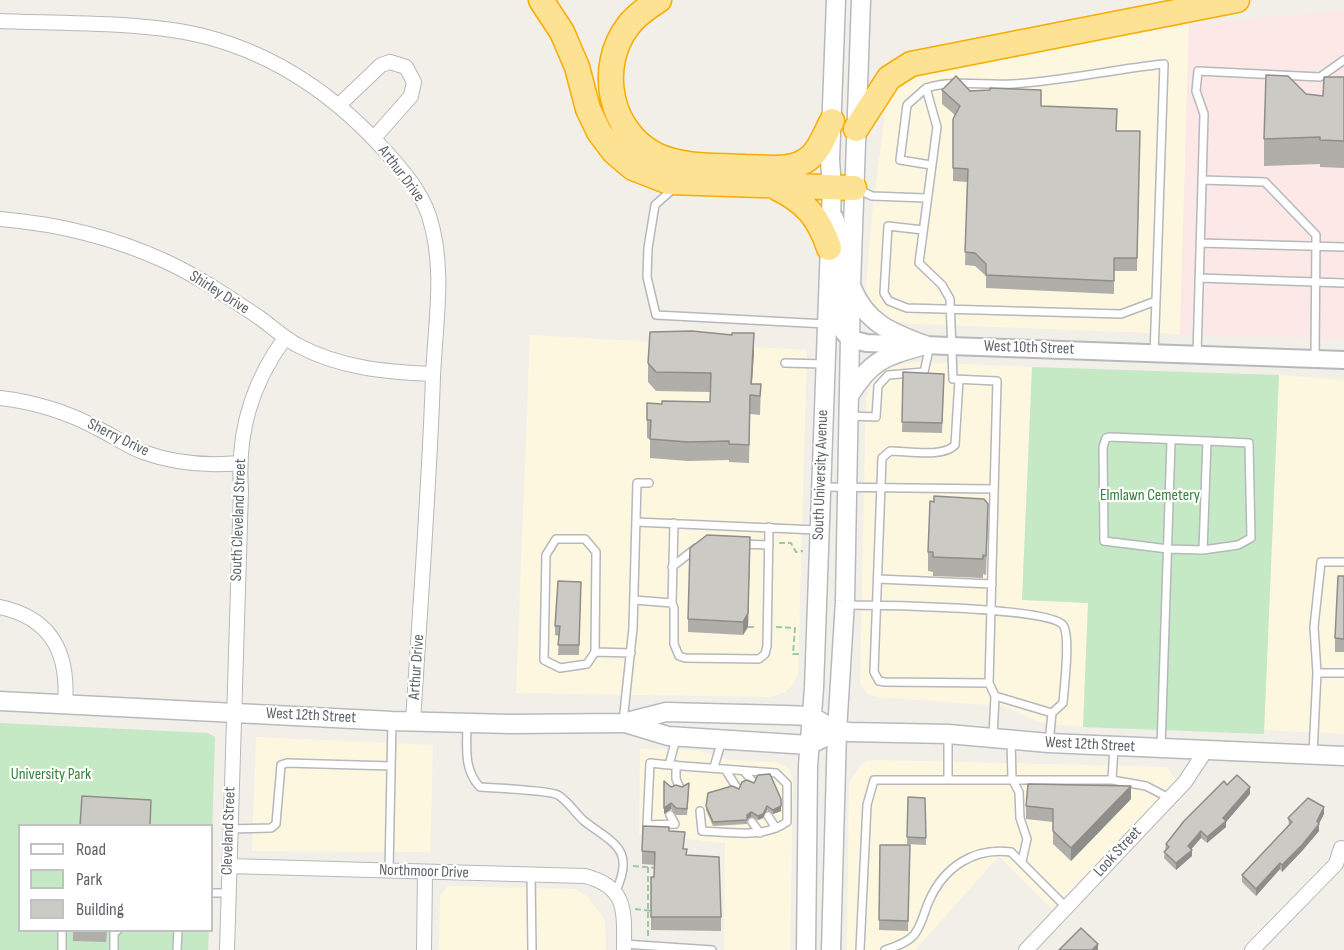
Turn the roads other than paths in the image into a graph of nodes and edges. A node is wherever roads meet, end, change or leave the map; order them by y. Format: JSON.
{"nodes":[{"id":1,"x":541,"y":0,"type":"edge"},
{"id":2,"x":659,"y":0,"type":"edge"},
{"id":3,"x":836,"y":0,"type":"edge"},
{"id":4,"x":861,"y":0,"type":"edge"},
{"id":5,"x":1237,"y":0,"type":"edge"},
{"id":6,"x":0,"y":21,"type":"edge"},
{"id":7,"x":1344,"y":60,"type":"edge"},
{"id":8,"x":926,"y":87,"type":"junction"},
{"id":9,"x":339,"y":105,"type":"junction"},
{"id":10,"x":831,"y":121,"type":"junction"},
{"id":11,"x":856,"y":129,"type":"junction"},
{"id":12,"x":374,"y":138,"type":"junction"},
{"id":13,"x":932,"y":165,"type":"junction"},
{"id":14,"x":1202,"y":180,"type":"junction"},
{"id":15,"x":683,"y":183,"type":"junction"},
{"id":16,"x":769,"y":185,"type":"junction"},
{"id":17,"x":839,"y":195,"type":"junction"},
{"id":18,"x":926,"y":198,"type":"junction"},
{"id":19,"x":0,"y":219,"type":"edge"},
{"id":20,"x":922,"y":230,"type":"junction"},
{"id":21,"x":1200,"y":243,"type":"junction"},
{"id":22,"x":1316,"y":247,"type":"junction"},
{"id":23,"x":1344,"y":247,"type":"edge"},
{"id":24,"x":829,"y":248,"type":"junction"},
{"id":25,"x":1199,"y":278,"type":"junction"},
{"id":26,"x":1316,"y":282,"type":"junction"},
{"id":27,"x":1344,"y":283,"type":"edge"},
{"id":28,"x":851,"y":285,"type":"junction"},
{"id":29,"x":1156,"y":301,"type":"junction"},
{"id":30,"x":951,"y":308,"type":"junction"},
{"id":31,"x":826,"y":324,"type":"junction"},
{"id":32,"x":285,"y":338,"type":"junction"},
{"id":33,"x":850,"y":338,"type":"junction"},
{"id":34,"x":928,"y":345,"type":"junction"},
{"id":35,"x":952,"y":345,"type":"junction"},
{"id":36,"x":1154,"y":353,"type":"junction"},
{"id":37,"x":1197,"y":355,"type":"junction"},
{"id":38,"x":1315,"y":359,"type":"junction"},
{"id":39,"x":1344,"y":360,"type":"edge"},
{"id":40,"x":785,"y":363,"type":"dead end"},
{"id":41,"x":824,"y":364,"type":"junction"},
{"id":42,"x":433,"y":374,"type":"junction"},
{"id":43,"x":959,"y":380,"type":"junction"},
{"id":44,"x":848,"y":397,"type":"junction"},
{"id":45,"x":0,"y":398,"type":"edge"},
{"id":46,"x":848,"y":416,"type":"junction"},
{"id":47,"x":1171,"y":441,"type":"junction"},
{"id":48,"x":1207,"y":441,"type":"junction"},
{"id":49,"x":240,"y":463,"type":"junction"},
{"id":50,"x":649,"y":483,"type":"dead end"},
{"id":51,"x":821,"y":487,"type":"junction"},
{"id":52,"x":847,"y":487,"type":"junction"},
{"id":53,"x":881,"y":487,"type":"junction"},
{"id":54,"x":994,"y":489,"type":"junction"},
{"id":55,"x":636,"y":522,"type":"junction"},
{"id":56,"x":674,"y":523,"type":"junction"},
{"id":57,"x":769,"y":527,"type":"junction"},
{"id":58,"x":820,"y":530,"type":"junction"},
{"id":59,"x":702,"y":543,"type":"edge"},
{"id":60,"x":733,"y":543,"type":"edge"},
{"id":61,"x":769,"y":545,"type":"junction"},
{"id":62,"x":1168,"y":549,"type":"junction"},
{"id":63,"x":1203,"y":550,"type":"junction"},
{"id":64,"x":1344,"y":562,"type":"edge"},
{"id":65,"x":672,"y":567,"type":"junction"},
{"id":66,"x":878,"y":579,"type":"junction"},
{"id":67,"x":992,"y":584,"type":"junction"},
{"id":68,"x":634,"y":600,"type":"junction"},
{"id":69,"x":672,"y":603,"type":"junction"},
{"id":70,"x":844,"y":605,"type":"junction"},
{"id":71,"x":877,"y":606,"type":"junction"},
{"id":72,"x":0,"y":607,"type":"edge"},
{"id":73,"x":992,"y":610,"type":"junction"},
{"id":74,"x":595,"y":652,"type":"junction"},
{"id":75,"x":631,"y":653,"type":"junction"},
{"id":76,"x":1317,"y":673,"type":"junction"},
{"id":77,"x":1344,"y":673,"type":"edge"},
{"id":78,"x":989,"y":683,"type":"junction"},
{"id":79,"x":995,"y":696,"type":"junction"},
{"id":80,"x":0,"y":701,"type":"edge"},
{"id":81,"x":64,"y":704,"type":"junction"},
{"id":82,"x":233,"y":712,"type":"junction"},
{"id":83,"x":1052,"y":713,"type":"junction"},
{"id":84,"x":811,"y":716,"type":"junction"},
{"id":85,"x":392,"y":721,"type":"junction"},
{"id":86,"x":413,"y":722,"type":"junction"},
{"id":87,"x":467,"y":723,"type":"junction"},
{"id":88,"x":623,"y":723,"type":"junction"},
{"id":89,"x":837,"y":731,"type":"junction"},
{"id":90,"x":948,"y":734,"type":"junction"},
{"id":91,"x":676,"y":737,"type":"junction"},
{"id":92,"x":1002,"y":739,"type":"junction"},
{"id":93,"x":722,"y":740,"type":"junction"},
{"id":94,"x":1048,"y":743,"type":"junction"},
{"id":95,"x":809,"y":745,"type":"junction"},
{"id":96,"x":1114,"y":746,"type":"junction"},
{"id":97,"x":1161,"y":748,"type":"junction"},
{"id":98,"x":1206,"y":750,"type":"junction"},
{"id":99,"x":1313,"y":754,"type":"junction"},
{"id":100,"x":1344,"y":756,"type":"edge"},
{"id":101,"x":672,"y":765,"type":"junction"},
{"id":102,"x":391,"y":766,"type":"junction"},
{"id":103,"x":714,"y":767,"type":"junction"},
{"id":104,"x":725,"y":769,"type":"junction"},
{"id":105,"x":744,"y":771,"type":"junction"},
{"id":106,"x":676,"y":779,"type":"junction"},
{"id":107,"x":948,"y":779,"type":"junction"},
{"id":108,"x":1012,"y":779,"type":"junction"},
{"id":109,"x":1112,"y":780,"type":"junction"},
{"id":110,"x":753,"y":782,"type":"edge"},
{"id":111,"x":671,"y":788,"type":"edge"},
{"id":112,"x":680,"y":788,"type":"edge"},
{"id":113,"x":737,"y":788,"type":"edge"},
{"id":114,"x":1171,"y":799,"type":"junction"},
{"id":115,"x":700,"y":811,"type":"dead end"},
{"id":116,"x":670,"y":815,"type":"dead end"},
{"id":117,"x":679,"y":815,"type":"edge"},
{"id":118,"x":768,"y":816,"type":"dead end"},
{"id":119,"x":752,"y":822,"type":"dead end"},
{"id":120,"x":787,"y":822,"type":"junction"},
{"id":121,"x":807,"y":823,"type":"junction"},
{"id":122,"x":675,"y":824,"type":"junction"},
{"id":123,"x":776,"y":828,"type":"junction"},
{"id":124,"x":229,"y":829,"type":"junction"},
{"id":125,"x":760,"y":833,"type":"junction"},
{"id":126,"x":1341,"y":848,"type":"dead end"},
{"id":127,"x":1022,"y":861,"type":"junction"},
{"id":128,"x":228,"y":866,"type":"junction"},
{"id":129,"x":389,"y":871,"type":"junction"},
{"id":130,"x":425,"y":873,"type":"junction"},
{"id":131,"x":531,"y":874,"type":"junction"},
{"id":132,"x":213,"y":893,"type":"edge"},
{"id":133,"x":228,"y":893,"type":"junction"},
{"id":134,"x":615,"y":893,"type":"junction"},
{"id":135,"x":1066,"y":907,"type":"junction"},
{"id":136,"x":62,"y":932,"type":"edge"},
{"id":137,"x":115,"y":932,"type":"edge"},
{"id":138,"x":178,"y":932,"type":"edge"},
{"id":139,"x":624,"y":947,"type":"edge"},
{"id":140,"x":62,"y":950,"type":"edge"},
{"id":141,"x":114,"y":950,"type":"edge"},
{"id":142,"x":177,"y":950,"type":"edge"},
{"id":143,"x":227,"y":950,"type":"edge"},
{"id":144,"x":424,"y":950,"type":"edge"},
{"id":145,"x":532,"y":950,"type":"edge"},
{"id":146,"x":712,"y":950,"type":"edge"},
{"id":147,"x":806,"y":950,"type":"edge"},
{"id":148,"x":831,"y":950,"type":"edge"},
{"id":149,"x":860,"y":950,"type":"edge"},
{"id":150,"x":885,"y":950,"type":"edge"},
{"id":151,"x":1026,"y":950,"type":"edge"},
{"id":152,"x":1252,"y":950,"type":"edge"}],
"edges":[{"from":1,"to":15,"type":"highway"},
{"from":2,"to":10,"type":"highway"},
{"from":3,"to":10,"type":"main road","name":"South University Avenue"},
{"from":4,"to":11,"type":"main road","name":"South University Avenue"},
{"from":5,"to":11,"type":"highway"},
{"from":6,"to":9,"type":"street","name":"Arthur Drive"},
{"from":7,"to":14,"type":"lane"},
{"from":8,"to":13,"type":"lane"},
{"from":8,"to":13,"type":"lane"},
{"from":8,"to":29,"type":"lane"},
{"from":9,"to":12,"type":"street","name":"Arthur Drive"},
{"from":9,"to":12,"type":"street"},
{"from":10,"to":17,"type":"main road","name":"South University Avenue"},
{"from":11,"to":17,"type":"main road","name":"South University Avenue"},
{"from":12,"to":42,"type":"street","name":"Arthur Drive"},
{"from":13,"to":18,"type":"lane"},
{"from":14,"to":21,"type":"lane"},
{"from":14,"to":22,"type":"lane"},
{"from":15,"to":16,"type":"highway"},
{"from":15,"to":31,"type":"lane"},
{"from":16,"to":17,"type":"highway"},
{"from":16,"to":24,"type":"highway"},
{"from":17,"to":18,"type":"lane"},
{"from":17,"to":24,"type":"main road","name":"South University Avenue"},
{"from":17,"to":28,"type":"main road","name":"South University Avenue"},
{"from":17,"to":33,"type":"street"},
{"from":18,"to":20,"type":"lane"},
{"from":19,"to":32,"type":"street","name":"Shirley Drive"},
{"from":20,"to":30,"type":"lane"},
{"from":20,"to":30,"type":"lane"},
{"from":21,"to":22,"type":"lane"},
{"from":21,"to":25,"type":"lane"},
{"from":22,"to":23,"type":"lane"},
{"from":22,"to":26,"type":"lane"},
{"from":24,"to":31,"type":"main road","name":"South University Avenue"},
{"from":25,"to":26,"type":"lane"},
{"from":25,"to":37,"type":"lane"},
{"from":26,"to":27,"type":"lane"},
{"from":26,"to":38,"type":"lane"},
{"from":28,"to":33,"type":"main road","name":"South University Avenue"},
{"from":28,"to":34,"type":"main road"},
{"from":29,"to":30,"type":"lane"},
{"from":29,"to":36,"type":"lane"},
{"from":30,"to":35,"type":"lane"},
{"from":31,"to":41,"type":"main road","name":"South University Avenue"},
{"from":32,"to":42,"type":"street","name":"Shirley Drive"},
{"from":32,"to":49,"type":"street","name":"South Cleveland Street"},
{"from":33,"to":34,"type":"street","name":"West 10th Street"},
{"from":33,"to":44,"type":"main road","name":"South University Avenue"},
{"from":34,"to":35,"type":"street","name":"West 10th Street"},
{"from":34,"to":44,"type":"main road"},
{"from":34,"to":46,"type":"lane"},
{"from":35,"to":36,"type":"street","name":"West 10th Street"},
{"from":35,"to":43,"type":"lane"},
{"from":36,"to":37,"type":"street","name":"West 10th Street"},
{"from":37,"to":38,"type":"street","name":"West 10th Street"},
{"from":38,"to":39,"type":"street","name":"West 10th Street"},
{"from":40,"to":41,"type":"lane"},
{"from":41,"to":51,"type":"main road","name":"South University Avenue"},
{"from":42,"to":86,"type":"street","name":"Arthur Drive"},
{"from":43,"to":53,"type":"lane"},
{"from":43,"to":54,"type":"lane"},
{"from":44,"to":46,"type":"main road","name":"South University Avenue"},
{"from":45,"to":49,"type":"street","name":"Sherry Drive"},
{"from":46,"to":52,"type":"main road","name":"South University Avenue"},
{"from":47,"to":48,"type":"lane"},
{"from":47,"to":62,"type":"lane"},
{"from":47,"to":62,"type":"lane"},
{"from":48,"to":63,"type":"lane"},
{"from":48,"to":63,"type":"lane"},
{"from":49,"to":82,"type":"street","name":"South Cleveland Street"},
{"from":50,"to":55,"type":"lane"},
{"from":51,"to":52,"type":"lane"},
{"from":51,"to":58,"type":"main road","name":"South University Avenue"},
{"from":52,"to":53,"type":"lane"},
{"from":52,"to":70,"type":"main road","name":"South University Avenue"},
{"from":53,"to":54,"type":"lane"},
{"from":53,"to":66,"type":"lane"},
{"from":54,"to":67,"type":"lane"},
{"from":55,"to":56,"type":"lane"},
{"from":55,"to":68,"type":"lane"},
{"from":56,"to":57,"type":"lane"},
{"from":56,"to":65,"type":"lane"},
{"from":57,"to":58,"type":"lane"},
{"from":57,"to":61,"type":"lane"},
{"from":58,"to":84,"type":"main road","name":"South University Avenue"},
{"from":59,"to":65,"type":"lane"},
{"from":60,"to":61,"type":"lane"},
{"from":61,"to":69,"type":"lane"},
{"from":62,"to":63,"type":"lane"},
{"from":62,"to":97,"type":"lane"},
{"from":64,"to":76,"type":"lane"},
{"from":65,"to":69,"type":"lane"},
{"from":66,"to":67,"type":"lane"},
{"from":66,"to":71,"type":"lane"},
{"from":67,"to":73,"type":"lane"},
{"from":68,"to":69,"type":"lane"},
{"from":68,"to":75,"type":"lane"},
{"from":70,"to":71,"type":"lane"},
{"from":70,"to":89,"type":"main road","name":"South University Avenue"},
{"from":71,"to":73,"type":"lane"},
{"from":71,"to":78,"type":"lane"},
{"from":72,"to":81,"type":"street"},
{"from":73,"to":78,"type":"lane"},
{"from":73,"to":83,"type":"lane"},
{"from":74,"to":74,"type":"lane"},
{"from":74,"to":75,"type":"lane"},
{"from":75,"to":88,"type":"lane"},
{"from":76,"to":77,"type":"lane"},
{"from":76,"to":99,"type":"lane"},
{"from":78,"to":79,"type":"lane"},
{"from":79,"to":83,"type":"lane"},
{"from":79,"to":92,"type":"lane"},
{"from":80,"to":81,"type":"main road","name":"West 12th Street"},
{"from":81,"to":82,"type":"main road","name":"West 12th Street"},
{"from":82,"to":85,"type":"main road","name":"West 12th Street"},
{"from":82,"to":124,"type":"street","name":"Cleveland Street"},
{"from":83,"to":94,"type":"lane"},
{"from":84,"to":88,"type":"main road","name":"West 12th Street"},
{"from":84,"to":89,"type":"main road","name":"West 12th Street"},
{"from":84,"to":95,"type":"main road","name":"South University Avenue"},
{"from":85,"to":86,"type":"main road","name":"West 12th Street"},
{"from":85,"to":102,"type":"lane"},
{"from":86,"to":87,"type":"main road","name":"West 12th Street"},
{"from":87,"to":88,"type":"main road","name":"West 12th Street"},
{"from":87,"to":134,"type":"lane"},
{"from":88,"to":91,"type":"main road","name":"West 12th Street"},
{"from":89,"to":90,"type":"main road","name":"West 12th Street"},
{"from":89,"to":95,"type":"main road","name":"West 12th Street"},
{"from":89,"to":148,"type":"main road","name":"South University Avenue"},
{"from":90,"to":92,"type":"main road","name":"West 12th Street"},
{"from":90,"to":107,"type":"lane"},
{"from":91,"to":93,"type":"main road","name":"West 12th Street"},
{"from":91,"to":101,"type":"lane"},
{"from":92,"to":94,"type":"main road","name":"West 12th Street"},
{"from":92,"to":108,"type":"lane"},
{"from":93,"to":95,"type":"main road","name":"West 12th Street"},
{"from":93,"to":103,"type":"lane"},
{"from":94,"to":96,"type":"main road","name":"West 12th Street"},
{"from":95,"to":121,"type":"main road","name":"South University Avenue"},
{"from":96,"to":97,"type":"main road","name":"West 12th Street"},
{"from":96,"to":109,"type":"lane"},
{"from":97,"to":98,"type":"main road","name":"West 12th Street"},
{"from":98,"to":99,"type":"main road","name":"West 12th Street"},
{"from":98,"to":114,"type":"street","name":"Look Street"},
{"from":99,"to":100,"type":"main road","name":"West 12th Street"},
{"from":101,"to":103,"type":"lane"},
{"from":101,"to":106,"type":"lane"},
{"from":101,"to":122,"type":"lane"},
{"from":102,"to":124,"type":"lane"},
{"from":102,"to":129,"type":"lane"},
{"from":103,"to":104,"type":"lane"},
{"from":104,"to":105,"type":"lane"},
{"from":104,"to":113,"type":"lane"},
{"from":105,"to":110,"type":"lane"},
{"from":105,"to":120,"type":"lane"},
{"from":106,"to":111,"type":"lane"},
{"from":106,"to":112,"type":"lane"},
{"from":107,"to":108,"type":"lane"},
{"from":107,"to":149,"type":"lane"},
{"from":108,"to":109,"type":"lane"},
{"from":108,"to":127,"type":"lane"},
{"from":109,"to":114,"type":"lane"},
{"from":114,"to":135,"type":"street","name":"Look Street"},
{"from":115,"to":125,"type":"lane"},
{"from":116,"to":122,"type":"lane"},
{"from":117,"to":122,"type":"lane"},
{"from":118,"to":123,"type":"lane"},
{"from":119,"to":125,"type":"lane"},
{"from":120,"to":121,"type":"lane"},
{"from":120,"to":123,"type":"lane"},
{"from":121,"to":147,"type":"main road","name":"South University Avenue"},
{"from":123,"to":125,"type":"lane"},
{"from":124,"to":128,"type":"street","name":"Cleveland Street"},
{"from":126,"to":152,"type":"street"},
{"from":127,"to":135,"type":"lane"},
{"from":127,"to":150,"type":"lane"},
{"from":128,"to":129,"type":"street","name":"Northmoor Drive"},
{"from":128,"to":133,"type":"street","name":"Cleveland Street"},
{"from":129,"to":130,"type":"street","name":"Northmoor Drive"},
{"from":130,"to":131,"type":"street","name":"Northmoor Drive"},
{"from":130,"to":144,"type":"street"},
{"from":131,"to":134,"type":"street","name":"Northmoor Drive"},
{"from":131,"to":145,"type":"lane"},
{"from":132,"to":133,"type":"lane"},
{"from":133,"to":143,"type":"street","name":"Cleveland Street"},
{"from":134,"to":139,"type":"street"},
{"from":135,"to":151,"type":"street","name":"Look Street"},
{"from":136,"to":140,"type":"lane"},
{"from":137,"to":141,"type":"lane"},
{"from":138,"to":142,"type":"lane"},
{"from":139,"to":146,"type":"lane"}]}
